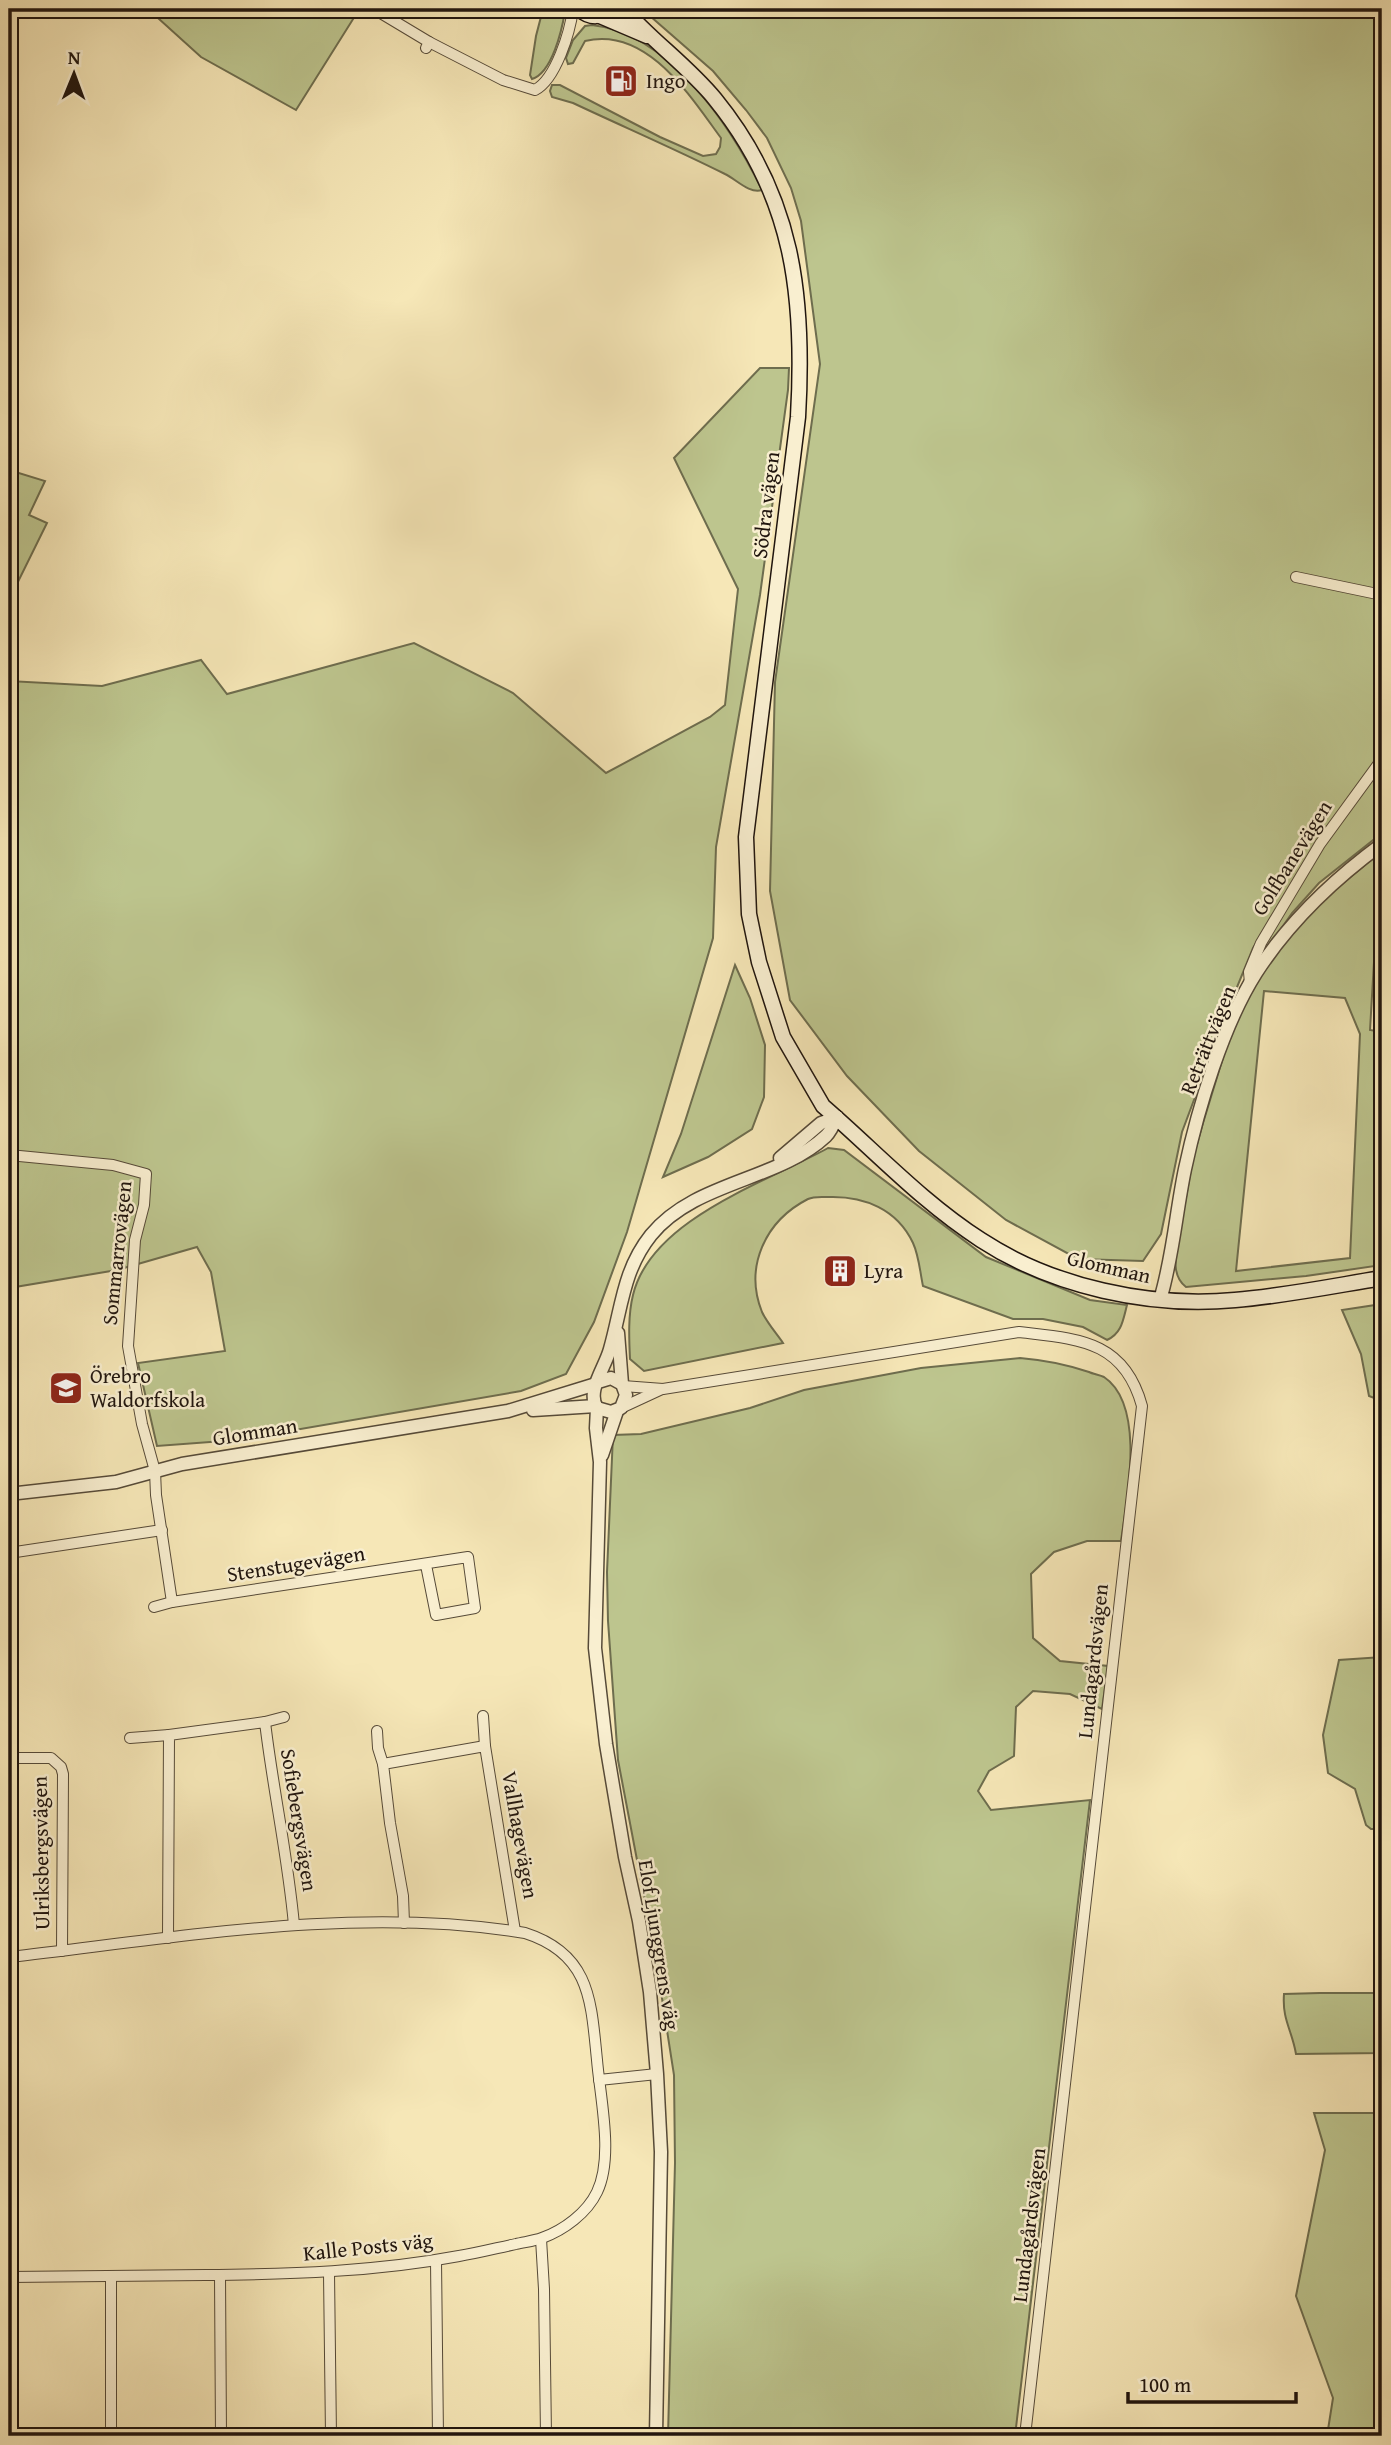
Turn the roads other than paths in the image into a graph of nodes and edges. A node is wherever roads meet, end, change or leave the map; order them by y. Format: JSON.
{"nodes":[{"id":1,"x":374,"y":9,"type":"edge"},
{"id":2,"x":573,"y":9,"type":"edge"},
{"id":3,"x":579,"y":9,"type":"edge"},
{"id":4,"x":624,"y":9,"type":"edge"},
{"id":5,"x":602,"y":14,"type":"edge"},
{"id":6,"x":569,"y":33,"type":"junction"},
{"id":7,"x":657,"y":41,"type":"junction"},
{"id":8,"x":1296,"y":577,"type":"dead end"},
{"id":9,"x":1382,"y":595,"type":"edge"},
{"id":10,"x":1382,"y":759,"type":"edge"},
{"id":11,"x":1382,"y":844,"type":"edge"},
{"id":12,"x":1251,"y":984,"type":"junction"},
{"id":13,"x":837,"y":1117,"type":"junction"},
{"id":14,"x":9,"y":1155,"type":"edge"},
{"id":15,"x":1382,"y":1278,"type":"edge"},
{"id":16,"x":1160,"y":1300,"type":"junction"},
{"id":17,"x":618,"y":1322,"type":"junction"},
{"id":18,"x":597,"y":1383,"type":"junction"},
{"id":19,"x":622,"y":1385,"type":"junction"},
{"id":20,"x":663,"y":1389,"type":"junction"},
{"id":21,"x":597,"y":1407,"type":"junction"},
{"id":22,"x":619,"y":1409,"type":"junction"},
{"id":23,"x":508,"y":1411,"type":"junction"},
{"id":24,"x":600,"y":1462,"type":"junction"},
{"id":25,"x":155,"y":1471,"type":"junction"},
{"id":26,"x":9,"y":1494,"type":"edge"},
{"id":27,"x":162,"y":1530,"type":"junction"},
{"id":28,"x":9,"y":1553,"type":"edge"},
{"id":29,"x":426,"y":1565,"type":"junction"},
{"id":30,"x":172,"y":1602,"type":"junction"},
{"id":31,"x":154,"y":1606,"type":"dead end"},
{"id":32,"x":483,"y":1716,"type":"dead end"},
{"id":33,"x":284,"y":1717,"type":"dead end"},
{"id":34,"x":265,"y":1722,"type":"junction"},
{"id":35,"x":377,"y":1731,"type":"dead end"},
{"id":36,"x":169,"y":1735,"type":"junction"},
{"id":37,"x":130,"y":1738,"type":"dead end"},
{"id":38,"x":485,"y":1746,"type":"junction"},
{"id":39,"x":9,"y":1758,"type":"edge"},
{"id":40,"x":383,"y":1764,"type":"junction"},
{"id":41,"x":404,"y":1923,"type":"junction"},
{"id":42,"x":294,"y":1925,"type":"junction"},
{"id":43,"x":515,"y":1931,"type":"junction"},
{"id":44,"x":168,"y":1938,"type":"junction"},
{"id":45,"x":62,"y":1951,"type":"junction"},
{"id":46,"x":9,"y":1957,"type":"edge"},
{"id":47,"x":657,"y":2074,"type":"junction"},
{"id":48,"x":599,"y":2080,"type":"junction"},
{"id":49,"x":541,"y":2239,"type":"junction"},
{"id":50,"x":436,"y":2260,"type":"junction"},
{"id":51,"x":329,"y":2273,"type":"junction"},
{"id":52,"x":220,"y":2275,"type":"junction"},
{"id":53,"x":111,"y":2276,"type":"junction"},
{"id":54,"x":9,"y":2277,"type":"edge"},
{"id":55,"x":111,"y":2436,"type":"edge"},
{"id":56,"x":221,"y":2436,"type":"edge"},
{"id":57,"x":331,"y":2436,"type":"edge"},
{"id":58,"x":438,"y":2436,"type":"edge"},
{"id":59,"x":546,"y":2436,"type":"edge"},
{"id":60,"x":656,"y":2436,"type":"edge"},
{"id":61,"x":1025,"y":2436,"type":"edge"}],
"edges":[{"from":1,"to":6,"type":"street"},
{"from":2,"to":6,"type":"street"},
{"from":3,"to":5,"type":"main road","name":"Södra vägen"},
{"from":4,"to":7,"type":"main road","name":"Södra vägen"},
{"from":5,"to":6,"type":"street"},
{"from":5,"to":7,"type":"main road","name":"Södra vägen"},
{"from":7,"to":13,"type":"main road","name":"Södra vägen"},
{"from":8,"to":9,"type":"street"},
{"from":10,"to":12,"type":"street","name":"Golfbanevägen"},
{"from":11,"to":12,"type":"street","name":"Reträttvägen"},
{"from":12,"to":16,"type":"street","name":"Reträttvägen"},
{"from":13,"to":16,"type":"main road","name":"Glomman"},
{"from":13,"to":17,"type":"street"},
{"from":14,"to":25,"type":"street","name":"Sommarrovägen"},
{"from":15,"to":16,"type":"main road","name":"Glomman"},
{"from":17,"to":18,"type":"street"},
{"from":17,"to":19,"type":"street"},
{"from":18,"to":19,"type":"street"},
{"from":18,"to":21,"type":"street"},
{"from":18,"to":23,"type":"street","name":"Glomman"},
{"from":19,"to":20,"type":"street","name":"Lundagårdsvägen"},
{"from":19,"to":22,"type":"street"},
{"from":20,"to":22,"type":"street","name":"Lundagårdsvägen"},
{"from":20,"to":61,"type":"street","name":"Lundagårdsvägen"},
{"from":21,"to":22,"type":"street"},
{"from":21,"to":23,"type":"street","name":"Glomman"},
{"from":21,"to":24,"type":"street","name":"Elof Ljunggrens väg"},
{"from":22,"to":24,"type":"street","name":"Elof Ljunggrens väg"},
{"from":23,"to":25,"type":"street","name":"Glomman"},
{"from":24,"to":47,"type":"street","name":"Elof Ljunggrens väg"},
{"from":25,"to":26,"type":"street","name":"Glomman"},
{"from":25,"to":27,"type":"street"},
{"from":27,"to":28,"type":"street"},
{"from":27,"to":30,"type":"street"},
{"from":29,"to":29,"type":"street","name":"Stenstugevägen"},
{"from":29,"to":30,"type":"street","name":"Stenstugevägen"},
{"from":30,"to":31,"type":"street","name":"Stenstugevägen"},
{"from":32,"to":38,"type":"street","name":"Vallhagevägen"},
{"from":33,"to":34,"type":"street","name":"Sofiebergsvägen"},
{"from":34,"to":36,"type":"street","name":"Sofiebergsvägen"},
{"from":34,"to":42,"type":"street","name":"Sofiebergsvägen"},
{"from":35,"to":40,"type":"street"},
{"from":36,"to":37,"type":"street","name":"Sofiebergsvägen"},
{"from":36,"to":44,"type":"street"},
{"from":38,"to":40,"type":"street","name":"Vallhagevägen"},
{"from":38,"to":43,"type":"street","name":"Vallhagevägen"},
{"from":39,"to":45,"type":"street","name":"Ulriksbergsvägen"},
{"from":40,"to":41,"type":"street"},
{"from":41,"to":42,"type":"street","name":"Kalle Posts väg"},
{"from":41,"to":43,"type":"street","name":"Kalle Posts väg"},
{"from":42,"to":44,"type":"street","name":"Kalle Posts väg"},
{"from":43,"to":48,"type":"street","name":"Kalle Posts väg"},
{"from":44,"to":45,"type":"street","name":"Kalle Posts väg"},
{"from":45,"to":46,"type":"street","name":"Kalle Posts väg"},
{"from":47,"to":48,"type":"street"},
{"from":47,"to":60,"type":"street","name":"Elof Ljunggrens väg"},
{"from":48,"to":49,"type":"street","name":"Kalle Posts väg"},
{"from":49,"to":50,"type":"street","name":"Kalle Posts väg"},
{"from":49,"to":59,"type":"street"},
{"from":50,"to":51,"type":"street","name":"Kalle Posts väg"},
{"from":50,"to":58,"type":"street"},
{"from":51,"to":52,"type":"street","name":"Kalle Posts väg"},
{"from":51,"to":57,"type":"street"},
{"from":52,"to":53,"type":"street","name":"Kalle Posts väg"},
{"from":52,"to":56,"type":"street"},
{"from":53,"to":54,"type":"street","name":"Kalle Posts väg"},
{"from":53,"to":55,"type":"street"}]}
